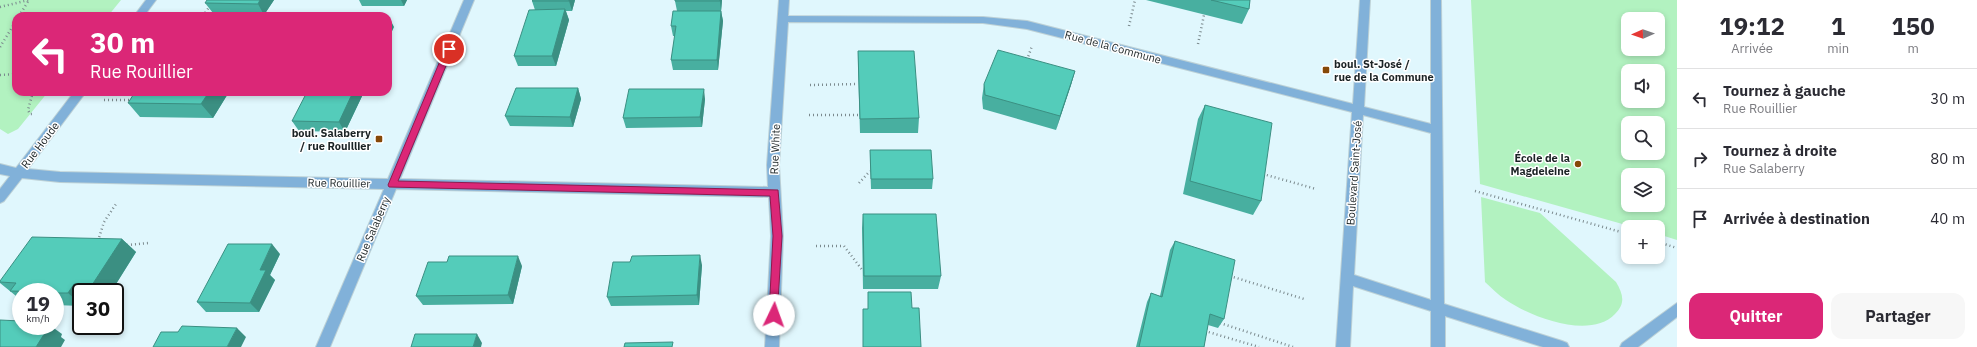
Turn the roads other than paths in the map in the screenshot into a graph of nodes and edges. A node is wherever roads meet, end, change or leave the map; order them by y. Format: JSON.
{"nodes":[{"id":1,"x":151,"y":0,"type":"edge"},
{"id":2,"x":469,"y":0,"type":"edge"},
{"id":3,"x":784,"y":0,"type":"edge"},
{"id":4,"x":1365,"y":0,"type":"edge"},
{"id":5,"x":1436,"y":0,"type":"edge"},
{"id":6,"x":141,"y":12,"type":"edge"},
{"id":7,"x":782,"y":19,"type":"junction"},
{"id":8,"x":77,"y":96,"type":"edge"},
{"id":9,"x":1358,"y":110,"type":"junction"},
{"id":10,"x":1437,"y":130,"type":"junction"},
{"id":11,"x":0,"y":170,"type":"edge"},
{"id":12,"x":19,"y":173,"type":"junction"},
{"id":13,"x":392,"y":185,"type":"junction"},
{"id":14,"x":775,"y":192,"type":"junction"},
{"id":15,"x":0,"y":198,"type":"edge"},
{"id":16,"x":1348,"y":279,"type":"junction"},
{"id":17,"x":1438,"y":306,"type":"junction"},
{"id":18,"x":1677,"y":309,"type":"edge"},
{"id":19,"x":322,"y":347,"type":"edge"},
{"id":20,"x":772,"y":347,"type":"edge"},
{"id":21,"x":1344,"y":347,"type":"edge"},
{"id":22,"x":1438,"y":347,"type":"edge"},
{"id":23,"x":1562,"y":347,"type":"edge"},
{"id":24,"x":1627,"y":347,"type":"edge"}],
"edges":[{"from":1,"to":6,"type":"street"},
{"from":2,"to":13,"type":"street","name":"Rue Salaberry"},
{"from":3,"to":7,"type":"street","name":"Rue White"},
{"from":4,"to":9,"type":"street","name":"Boulevard Saint-José"},
{"from":5,"to":10,"type":"street"},
{"from":7,"to":9,"type":"street","name":"Rue de la Commune"},
{"from":7,"to":14,"type":"street","name":"Rue White"},
{"from":8,"to":12,"type":"street","name":"Rue Houde"},
{"from":9,"to":10,"type":"street","name":"Rue de la Commune"},
{"from":9,"to":16,"type":"street","name":"Boulevard Saint-José"},
{"from":10,"to":17,"type":"street"},
{"from":11,"to":12,"type":"street","name":"Rue Rouillier"},
{"from":12,"to":13,"type":"street","name":"Rue Rouillier"},
{"from":12,"to":15,"type":"street","name":"Rue Houde"},
{"from":13,"to":14,"type":"street","name":"Rue Rouillier"},
{"from":13,"to":19,"type":"street","name":"Rue Salaberry"},
{"from":14,"to":20,"type":"street","name":"Rue White"},
{"from":16,"to":17,"type":"street"},
{"from":16,"to":21,"type":"street","name":"Boulevard Saint-José"},
{"from":17,"to":22,"type":"street"},
{"from":17,"to":23,"type":"street"},
{"from":18,"to":24,"type":"street"}]}
